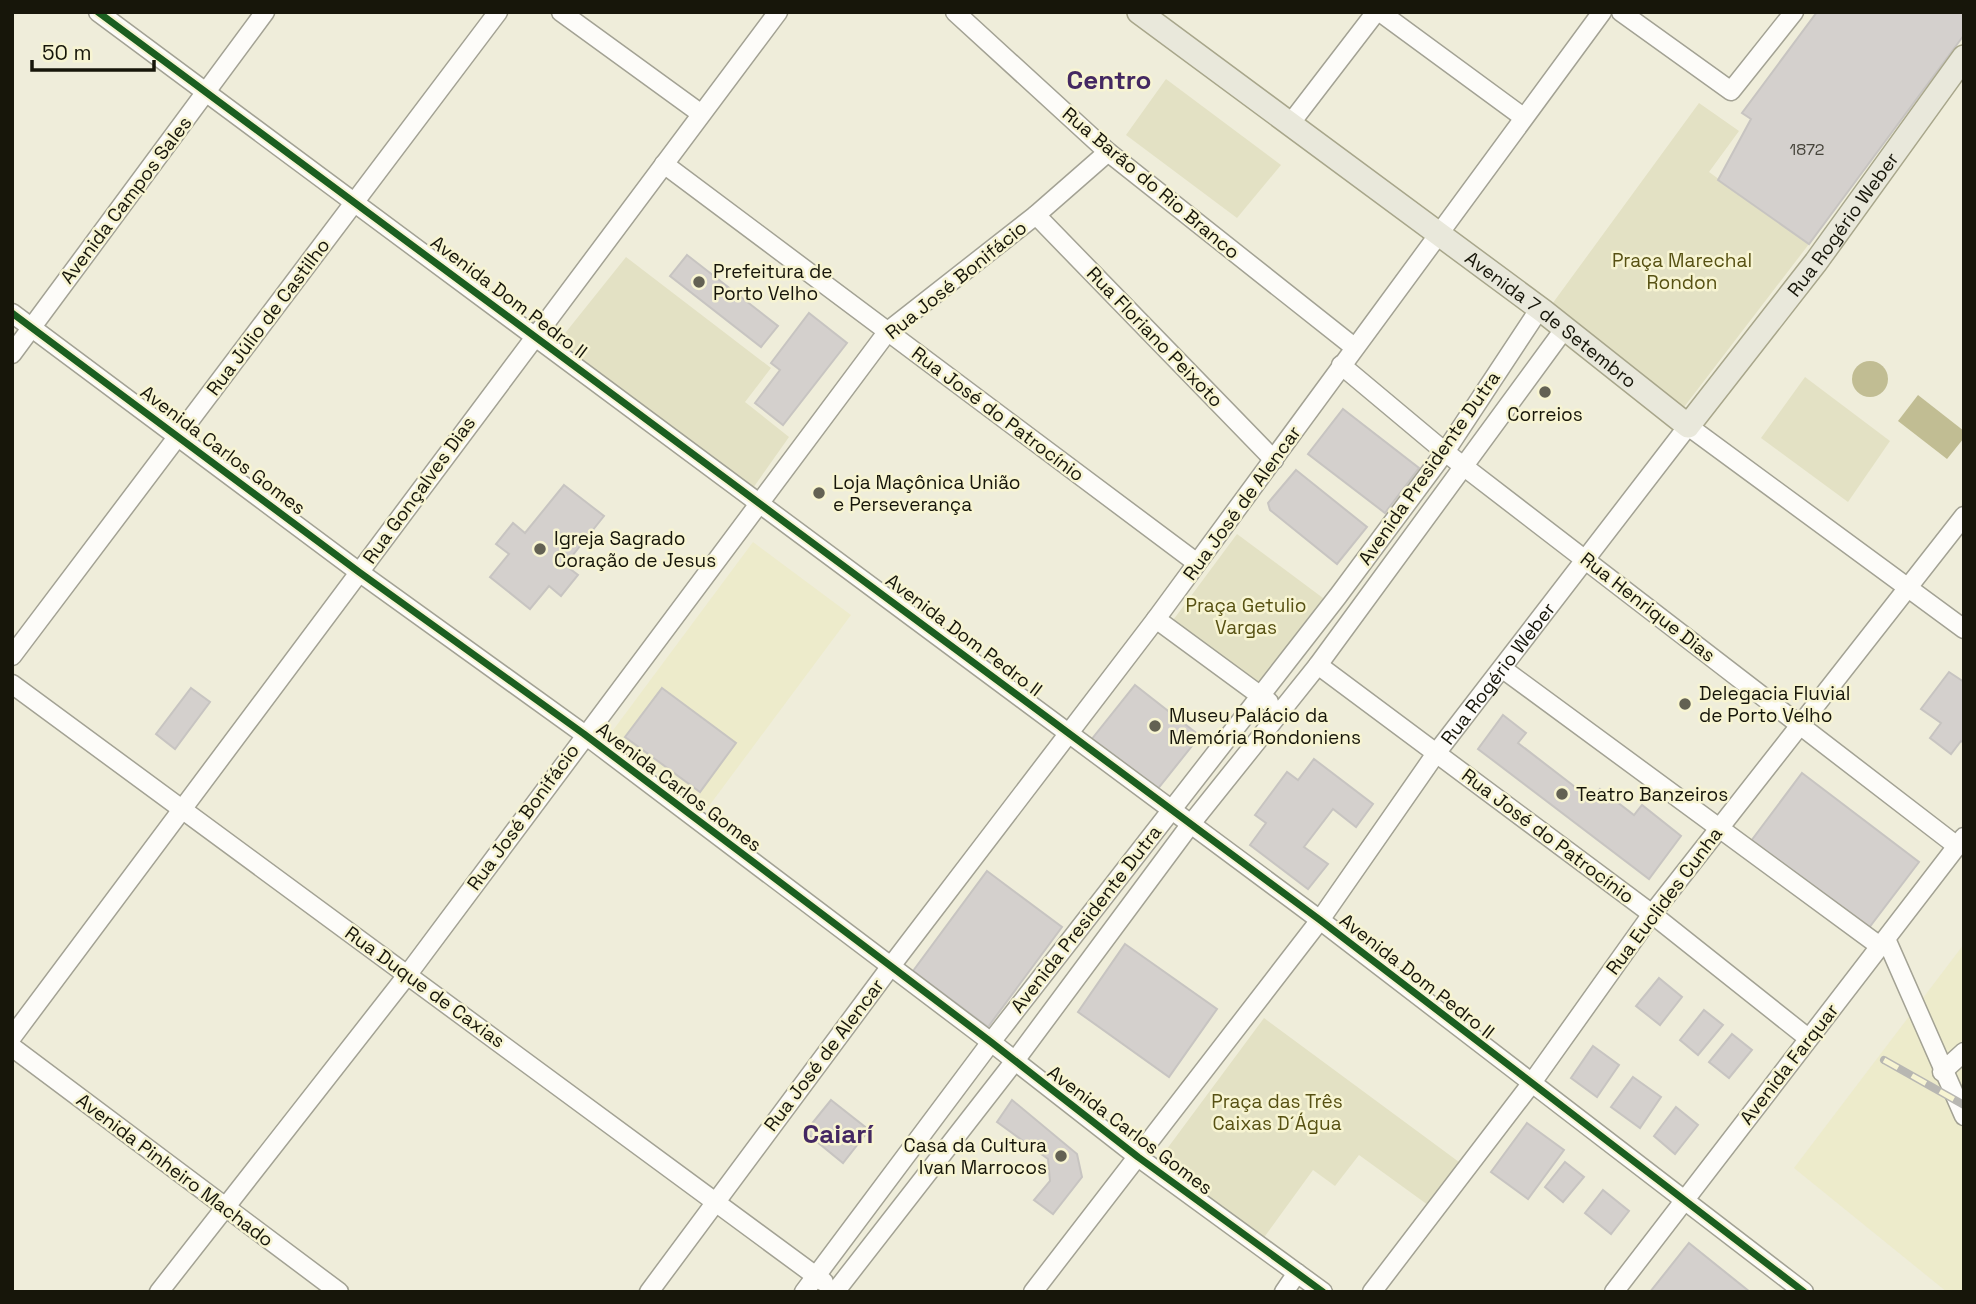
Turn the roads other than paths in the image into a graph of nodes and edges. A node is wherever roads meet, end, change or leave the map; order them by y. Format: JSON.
{"nodes":[{"id":1,"x":98,"y":12,"type":"edge"},
{"id":2,"x":265,"y":12,"type":"edge"},
{"id":3,"x":498,"y":12,"type":"edge"},
{"id":4,"x":561,"y":12,"type":"edge"},
{"id":5,"x":778,"y":12,"type":"edge"},
{"id":6,"x":956,"y":12,"type":"edge"},
{"id":7,"x":1139,"y":12,"type":"edge"},
{"id":8,"x":1378,"y":12,"type":"edge"},
{"id":9,"x":1602,"y":12,"type":"edge"},
{"id":10,"x":1621,"y":12,"type":"edge"},
{"id":11,"x":1794,"y":12,"type":"edge"},
{"id":12,"x":1964,"y":57,"type":"edge"},
{"id":13,"x":206,"y":92,"type":"junction"},
{"id":14,"x":700,"y":113,"type":"junction"},
{"id":15,"x":1523,"y":117,"type":"junction"},
{"id":16,"x":1290,"y":124,"type":"junction"},
{"id":17,"x":1108,"y":152,"type":"junction"},
{"id":18,"x":664,"y":164,"type":"junction"},
{"id":19,"x":355,"y":202,"type":"junction"},
{"id":20,"x":1035,"y":215,"type":"junction"},
{"id":21,"x":1441,"y":234,"type":"junction"},
{"id":22,"x":1540,"y":308,"type":"junction"},
{"id":23,"x":12,"y":313,"type":"edge"},
{"id":24,"x":32,"y":327,"type":"junction"},
{"id":25,"x":1565,"y":328,"type":"junction"},
{"id":26,"x":888,"y":331,"type":"junction"},
{"id":27,"x":534,"y":335,"type":"junction"},
{"id":28,"x":1354,"y":347,"type":"junction"},
{"id":29,"x":12,"y":354,"type":"edge"},
{"id":30,"x":1341,"y":365,"type":"junction"},
{"id":31,"x":1688,"y":426,"type":"junction"},
{"id":32,"x":179,"y":435,"type":"junction"},
{"id":33,"x":1445,"y":452,"type":"junction"},
{"id":34,"x":1274,"y":460,"type":"junction"},
{"id":35,"x":1463,"y":465,"type":"junction"},
{"id":36,"x":760,"y":502,"type":"junction"},
{"id":37,"x":1964,"y":516,"type":"edge"},
{"id":38,"x":1587,"y":559,"type":"junction"},
{"id":39,"x":1197,"y":563,"type":"junction"},
{"id":40,"x":359,"y":572,"type":"junction"},
{"id":41,"x":1908,"y":590,"type":"junction"},
{"id":42,"x":1156,"y":619,"type":"junction"},
{"id":43,"x":1964,"y":629,"type":"edge"},
{"id":44,"x":12,"y":656,"type":"edge"},
{"id":45,"x":1318,"y":665,"type":"junction"},
{"id":46,"x":1503,"y":669,"type":"junction"},
{"id":47,"x":12,"y":684,"type":"edge"},
{"id":48,"x":1262,"y":696,"type":"junction"},
{"id":49,"x":1281,"y":710,"type":"junction"},
{"id":50,"x":1799,"y":727,"type":"junction"},
{"id":51,"x":1068,"y":733,"type":"junction"},
{"id":52,"x":584,"y":734,"type":"junction"},
{"id":53,"x":1437,"y":752,"type":"junction"},
{"id":54,"x":183,"y":808,"type":"junction"},
{"id":55,"x":1172,"y":810,"type":"junction"},
{"id":56,"x":1190,"y":825,"type":"junction"},
{"id":57,"x":1718,"y":827,"type":"junction"},
{"id":58,"x":1961,"y":842,"type":"edge"},
{"id":59,"x":1652,"y":914,"type":"junction"},
{"id":60,"x":1320,"y":920,"type":"junction"},
{"id":61,"x":1884,"y":944,"type":"junction"},
{"id":62,"x":891,"y":966,"type":"junction"},
{"id":63,"x":408,"y":974,"type":"junction"},
{"id":64,"x":12,"y":1037,"type":"edge"},
{"id":65,"x":1808,"y":1038,"type":"junction"},
{"id":66,"x":991,"y":1042,"type":"junction"},
{"id":67,"x":12,"y":1047,"type":"edge"},
{"id":68,"x":1964,"y":1052,"type":"edge"},
{"id":69,"x":1014,"y":1062,"type":"junction"},
{"id":70,"x":1942,"y":1072,"type":"junction"},
{"id":71,"x":1531,"y":1084,"type":"junction"},
{"id":72,"x":1964,"y":1116,"type":"edge"},
{"id":73,"x":1138,"y":1157,"type":"junction"},
{"id":74,"x":1686,"y":1198,"type":"junction"},
{"id":75,"x":715,"y":1202,"type":"junction"},
{"id":76,"x":223,"y":1206,"type":"junction"},
{"id":77,"x":1297,"y":1273,"type":"junction"},
{"id":78,"x":816,"y":1276,"type":"junction"},
{"id":79,"x":836,"y":1291,"type":"edge"},
{"id":80,"x":159,"y":1292,"type":"edge"},
{"id":81,"x":339,"y":1292,"type":"edge"},
{"id":82,"x":649,"y":1292,"type":"edge"},
{"id":83,"x":804,"y":1292,"type":"edge"},
{"id":84,"x":1033,"y":1292,"type":"edge"},
{"id":85,"x":1283,"y":1292,"type":"edge"},
{"id":86,"x":1323,"y":1292,"type":"edge"},
{"id":87,"x":1372,"y":1292,"type":"edge"},
{"id":88,"x":1614,"y":1292,"type":"edge"},
{"id":89,"x":1804,"y":1292,"type":"edge"}],
"edges":[{"from":1,"to":13,"type":"street","name":"Avenida Dom Pedro II"},
{"from":2,"to":13,"type":"street","name":"Avenida Campos Sales"},
{"from":3,"to":19,"type":"street","name":"Rua Júlio de Castilho"},
{"from":4,"to":14,"type":"street"},
{"from":5,"to":14,"type":"street","name":"Rua Gonçalves Dias"},
{"from":6,"to":17,"type":"street","name":"Rua Barão do Rio Branco"},
{"from":7,"to":16,"type":"main road","name":"Avenida 7 de Setembro"},
{"from":8,"to":15,"type":"street"},
{"from":8,"to":16,"type":"street"},
{"from":9,"to":15,"type":"street","name":"Rua José de Alencar"},
{"from":10,"to":11,"type":"street"},
{"from":12,"to":31,"type":"main road","name":"Rua Rogério Weber"},
{"from":13,"to":19,"type":"street","name":"Avenida Dom Pedro II"},
{"from":13,"to":24,"type":"street","name":"Avenida Campos Sales"},
{"from":14,"to":18,"type":"street","name":"Rua Gonçalves Dias"},
{"from":15,"to":21,"type":"street","name":"Rua José de Alencar"},
{"from":16,"to":21,"type":"main road","name":"Avenida 7 de Setembro"},
{"from":17,"to":20,"type":"street","name":"Rua José Bonifácio"},
{"from":17,"to":28,"type":"street","name":"Rua Barão do Rio Branco"},
{"from":18,"to":26,"type":"street","name":"Rua José do Patrocínio"},
{"from":18,"to":27,"type":"street","name":"Rua Gonçalves Dias"},
{"from":19,"to":27,"type":"street","name":"Avenida Dom Pedro II"},
{"from":19,"to":32,"type":"street","name":"Rua Júlio de Castilho"},
{"from":20,"to":26,"type":"street","name":"Rua José Bonifácio"},
{"from":20,"to":34,"type":"street","name":"Rua Floriano Peixoto"},
{"from":21,"to":22,"type":"main road","name":"Avenida 7 de Setembro"},
{"from":21,"to":28,"type":"street","name":"Rua José de Alencar"},
{"from":22,"to":25,"type":"main road","name":"Avenida 7 de Setembro"},
{"from":22,"to":33,"type":"street","name":"Avenida Presidente Dutra"},
{"from":23,"to":24,"type":"street","name":"Avenida Carlos Gomes"},
{"from":24,"to":29,"type":"street","name":"Avenida Campos Sales"},
{"from":24,"to":32,"type":"street","name":"Avenida Carlos Gomes"},
{"from":25,"to":31,"type":"main road","name":"Avenida 7 de Setembro"},
{"from":25,"to":35,"type":"street","name":"Avenida Presidente Dutra"},
{"from":26,"to":36,"type":"street","name":"Rua José Bonifácio"},
{"from":26,"to":39,"type":"street","name":"Rua José do Patrocínio"},
{"from":27,"to":36,"type":"street","name":"Avenida Dom Pedro II"},
{"from":27,"to":40,"type":"street","name":"Rua Gonçalves Dias"},
{"from":28,"to":30,"type":"street","name":"Rua José de Alencar"},
{"from":30,"to":33,"type":"street","name":"Rua Henrique Dias"},
{"from":30,"to":34,"type":"street","name":"Rua José de Alencar"},
{"from":31,"to":38,"type":"street","name":"Rua Rogério Weber"},
{"from":31,"to":41,"type":"street","name":"Avenida 7 de Setembro"},
{"from":32,"to":40,"type":"street","name":"Avenida Carlos Gomes"},
{"from":32,"to":44,"type":"street","name":"Rua Júlio de Castilho"},
{"from":33,"to":35,"type":"street","name":"Rua Henrique Dias"},
{"from":33,"to":48,"type":"street","name":"Avenida Presidente Dutra"},
{"from":34,"to":39,"type":"street","name":"Rua José de Alencar"},
{"from":35,"to":38,"type":"street","name":"Rua Henrique Dias"},
{"from":35,"to":45,"type":"street","name":"Avenida Presidente Dutra"},
{"from":36,"to":51,"type":"street","name":"Avenida Dom Pedro II"},
{"from":36,"to":52,"type":"street","name":"Rua José Bonifácio"},
{"from":37,"to":41,"type":"street","name":"Rua Euclides Cunha"},
{"from":38,"to":46,"type":"street","name":"Rua Rogério Weber"},
{"from":38,"to":50,"type":"street","name":"Rua Henrique Dias"},
{"from":39,"to":42,"type":"street","name":"Rua José de Alencar"},
{"from":40,"to":52,"type":"street","name":"Avenida Carlos Gomes"},
{"from":40,"to":54,"type":"street","name":"Rua Gonçalves Dias"},
{"from":41,"to":43,"type":"street","name":"Avenida 7 de Setembro"},
{"from":41,"to":50,"type":"street","name":"Rua Euclides Cunha"},
{"from":42,"to":48,"type":"street"},
{"from":42,"to":51,"type":"street","name":"Rua José de Alencar"},
{"from":45,"to":49,"type":"street","name":"Avenida Presidente Dutra"},
{"from":45,"to":53,"type":"street","name":"Rua José do Patrocínio"},
{"from":46,"to":53,"type":"street","name":"Rua Rogério Weber"},
{"from":46,"to":57,"type":"street"},
{"from":47,"to":54,"type":"street","name":"Rua Duque de Caxias"},
{"from":48,"to":49,"type":"street"},
{"from":48,"to":55,"type":"street","name":"Avenida Presidente Dutra"},
{"from":49,"to":56,"type":"street","name":"Avenida Presidente Dutra"},
{"from":50,"to":57,"type":"street","name":"Rua Euclides Cunha"},
{"from":50,"to":58,"type":"street","name":"Rua Henrique Dias"},
{"from":51,"to":55,"type":"street","name":"Avenida Dom Pedro II"},
{"from":51,"to":62,"type":"street","name":"Rua José de Alencar"},
{"from":52,"to":62,"type":"street","name":"Avenida Carlos Gomes"},
{"from":52,"to":63,"type":"street","name":"Rua José Bonifácio"},
{"from":53,"to":59,"type":"street","name":"Rua José do Patrocínio"},
{"from":53,"to":60,"type":"street","name":"Rua Rogério Weber"},
{"from":54,"to":63,"type":"street","name":"Rua Duque de Caxias"},
{"from":54,"to":64,"type":"street","name":"Rua Gonçalves Dias"},
{"from":55,"to":56,"type":"street","name":"Avenida Dom Pedro II"},
{"from":55,"to":66,"type":"street","name":"Avenida Presidente Dutra"},
{"from":56,"to":60,"type":"street","name":"Avenida Dom Pedro II"},
{"from":56,"to":69,"type":"street","name":"Avenida Presidente Dutra"},
{"from":57,"to":59,"type":"street","name":"Rua Euclides Cunha"},
{"from":57,"to":61,"type":"street"},
{"from":58,"to":61,"type":"street","name":"Avenida Farquar"},
{"from":59,"to":65,"type":"street","name":"Rua José do Patrocínio"},
{"from":59,"to":71,"type":"street","name":"Rua Euclides Cunha"},
{"from":60,"to":71,"type":"street","name":"Avenida Dom Pedro II"},
{"from":60,"to":73,"type":"street","name":"Rua Rogério Weber"},
{"from":61,"to":65,"type":"street","name":"Avenida Farquar"},
{"from":61,"to":70,"type":"street"},
{"from":62,"to":66,"type":"street","name":"Avenida Carlos Gomes"},
{"from":62,"to":75,"type":"street","name":"Rua José de Alencar"},
{"from":63,"to":75,"type":"street","name":"Rua Duque de Caxias"},
{"from":63,"to":76,"type":"street","name":"Rua José Bonifácio"},
{"from":65,"to":74,"type":"street","name":"Avenida Farquar"},
{"from":66,"to":69,"type":"street","name":"Avenida Carlos Gomes"},
{"from":66,"to":78,"type":"street","name":"Avenida Presidente Dutra"},
{"from":67,"to":76,"type":"street","name":"Avenida Pinheiro Machado"},
{"from":68,"to":70,"type":"street"},
{"from":69,"to":73,"type":"street","name":"Avenida Carlos Gomes"},
{"from":69,"to":79,"type":"street","name":"Avenida Presidente Dutra"},
{"from":70,"to":72,"type":"street"},
{"from":71,"to":74,"type":"street","name":"Avenida Dom Pedro II"},
{"from":71,"to":87,"type":"street","name":"Rua Euclides Cunha"},
{"from":73,"to":77,"type":"street","name":"Avenida Carlos Gomes"},
{"from":73,"to":84,"type":"street","name":"Rua Rogério Weber"},
{"from":74,"to":88,"type":"street","name":"Avenida Farquar"},
{"from":74,"to":89,"type":"street","name":"Avenida Dom Pedro II"},
{"from":75,"to":78,"type":"street","name":"Rua Duque de Caxias"},
{"from":75,"to":82,"type":"street","name":"Rua José de Alencar"},
{"from":76,"to":80,"type":"street","name":"Rua José Bonifácio"},
{"from":76,"to":81,"type":"street","name":"Avenida Pinheiro Machado"},
{"from":77,"to":85,"type":"street"},
{"from":77,"to":86,"type":"street","name":"Avenida Carlos Gomes"},
{"from":78,"to":79,"type":"street","name":"Rua Duque de Caxias"},
{"from":78,"to":83,"type":"street","name":"Avenida Presidente Dutra"}]}
